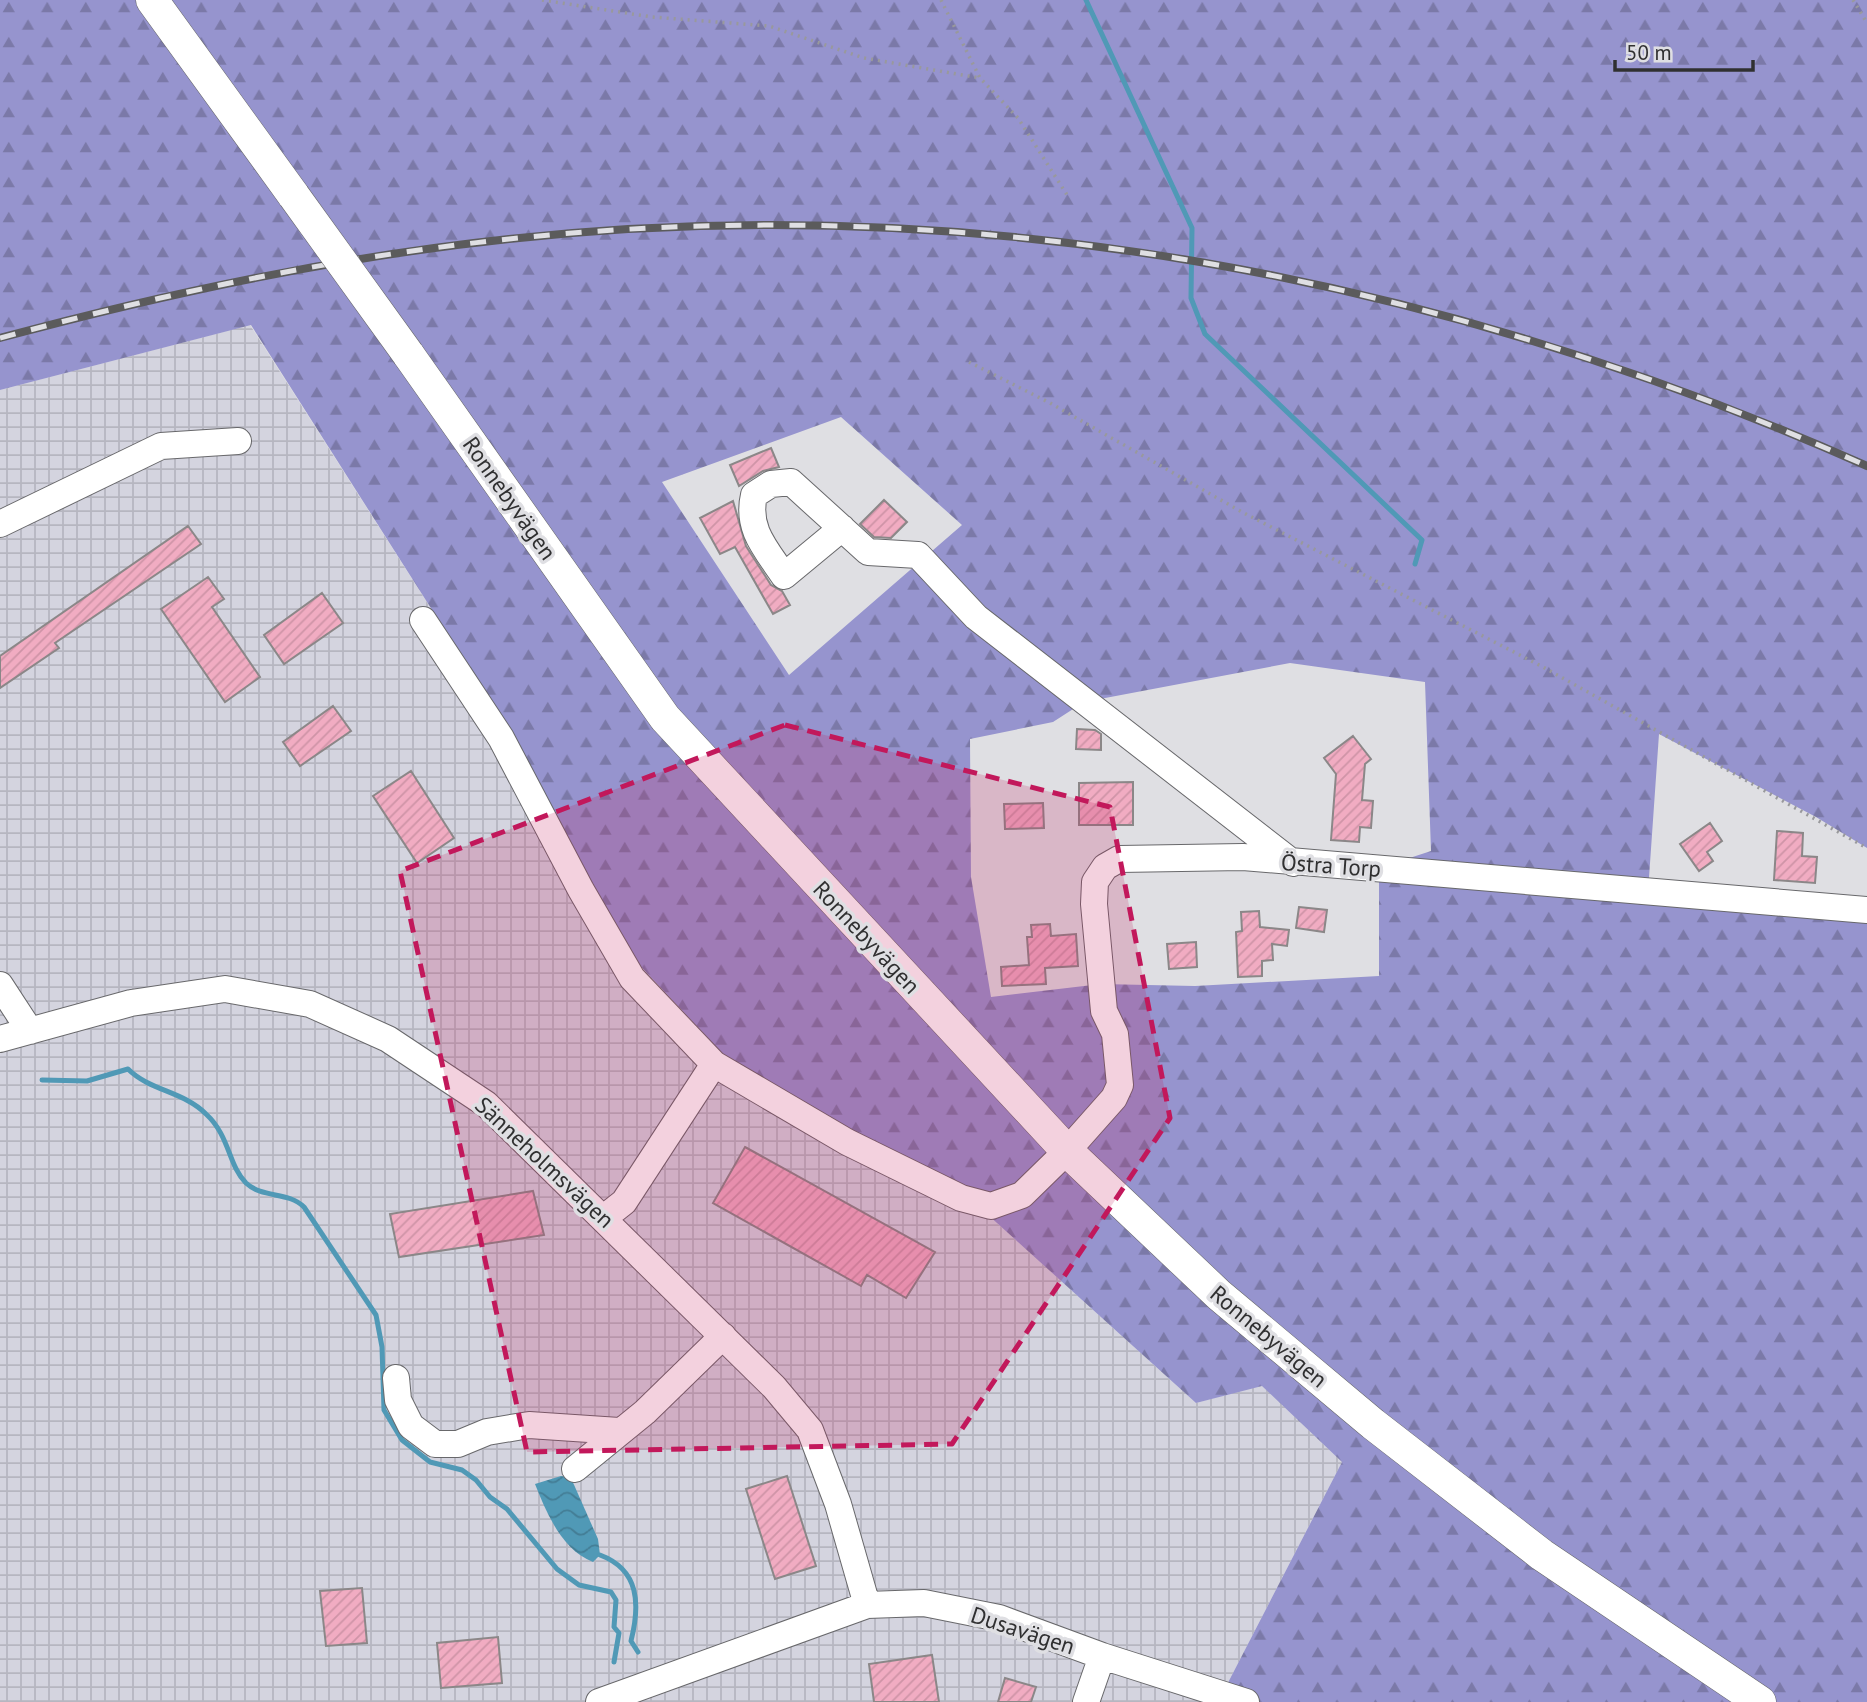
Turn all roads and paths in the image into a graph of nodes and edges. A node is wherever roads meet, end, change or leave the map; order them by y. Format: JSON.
{"nodes":[{"id":1,"x":152,"y":0,"type":"edge"},
{"id":2,"x":542,"y":0,"type":"edge"},
{"id":3,"x":941,"y":0,"type":"edge"},
{"id":4,"x":1853,"y":0,"type":"edge"},
{"id":5,"x":1867,"y":23,"type":"edge"},
{"id":6,"x":980,"y":78,"type":"junction"},
{"id":7,"x":1069,"y":198,"type":"dead end"},
{"id":8,"x":969,"y":362,"type":"dead end"},
{"id":9,"x":238,"y":441,"type":"dead end"},
{"id":10,"x":0,"y":524,"type":"edge"},
{"id":11,"x":842,"y":528,"type":"dead end"},
{"id":12,"x":423,"y":620,"type":"dead end"},
{"id":13,"x":1867,"y":848,"type":"edge"},
{"id":14,"x":1293,"y":863,"type":"junction"},
{"id":15,"x":1867,"y":910,"type":"edge"},
{"id":16,"x":0,"y":985,"type":"edge"},
{"id":17,"x":30,"y":1031,"type":"junction"},
{"id":18,"x":0,"y":1039,"type":"edge"},
{"id":19,"x":714,"y":1064,"type":"junction"},
{"id":20,"x":1068,"y":1152,"type":"junction"},
{"id":21,"x":605,"y":1217,"type":"junction"},
{"id":22,"x":723,"y":1336,"type":"junction"},
{"id":23,"x":396,"y":1378,"type":"dead end"},
{"id":24,"x":619,"y":1431,"type":"junction"},
{"id":25,"x":575,"y":1469,"type":"dead end"},
{"id":26,"x":867,"y":1605,"type":"junction"},
{"id":27,"x":1101,"y":1656,"type":"junction"},
{"id":28,"x":599,"y":1702,"type":"edge"},
{"id":29,"x":1086,"y":1702,"type":"edge"},
{"id":30,"x":1246,"y":1702,"type":"edge"},
{"id":31,"x":1760,"y":1702,"type":"edge"}],
"edges":[{"from":1,"to":20,"type":"main road","name":"Ronnebyvägen","bridge":true},
{"from":2,"to":6,"type":"path"},
{"from":3,"to":6,"type":"path"},
{"from":4,"to":5,"type":"path"},
{"from":6,"to":7,"type":"path"},
{"from":8,"to":13,"type":"path"},
{"from":9,"to":10,"type":"street"},
{"from":11,"to":14,"type":"street"},
{"from":12,"to":19,"type":"street","name":"Östra Torp"},
{"from":14,"to":15,"type":"street","name":"Östra Torp"},
{"from":14,"to":20,"type":"street","name":"Östra Torp"},
{"from":16,"to":17,"type":"street"},
{"from":17,"to":18,"type":"street","name":"Sänneholmsvägen"},
{"from":17,"to":21,"type":"street","name":"Sänneholmsvägen"},
{"from":19,"to":20,"type":"street","name":"Östra Torp"},
{"from":19,"to":21,"type":"street"},
{"from":20,"to":31,"type":"main road","name":"Ronnebyvägen"},
{"from":21,"to":22,"type":"street","name":"Sänneholmsvägen"},
{"from":22,"to":24,"type":"street"},
{"from":22,"to":26,"type":"street","name":"Sänneholmsvägen"},
{"from":23,"to":24,"type":"street"},
{"from":24,"to":25,"type":"street"},
{"from":26,"to":27,"type":"street","name":"Dusavägen"},
{"from":26,"to":28,"type":"street","name":"Dusavägen"},
{"from":27,"to":29,"type":"street"},
{"from":27,"to":30,"type":"street","name":"Dusavägen"}]}
